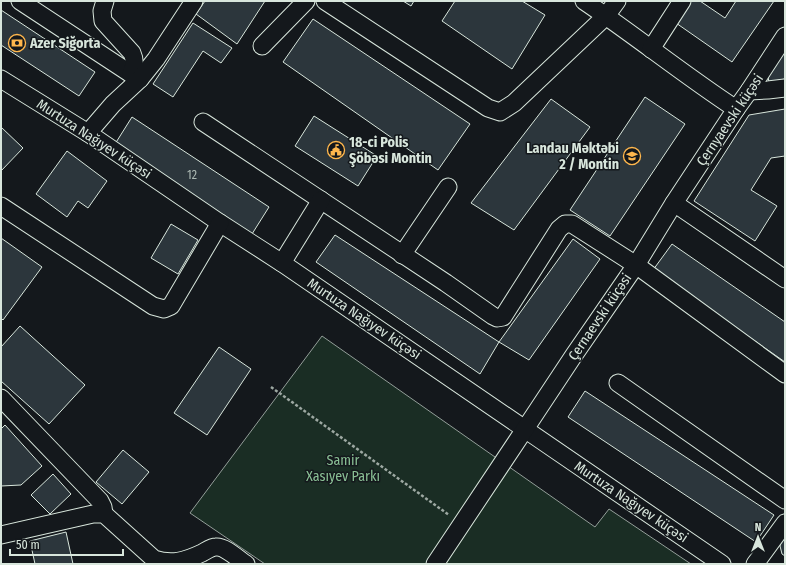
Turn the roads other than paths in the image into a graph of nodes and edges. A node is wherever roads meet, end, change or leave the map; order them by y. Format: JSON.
{"nodes":[{"id":1,"x":20,"y":1,"type":"edge"},
{"id":2,"x":105,"y":1,"type":"edge"},
{"id":3,"x":194,"y":1,"type":"edge"},
{"id":4,"x":306,"y":1,"type":"edge"},
{"id":5,"x":325,"y":1,"type":"edge"},
{"id":6,"x":584,"y":1,"type":"edge"},
{"id":7,"x":617,"y":1,"type":"edge"},
{"id":8,"x":682,"y":1,"type":"edge"},
{"id":9,"x":606,"y":16,"type":"junction"},
{"id":10,"x":785,"y":36,"type":"edge"},
{"id":11,"x":262,"y":46,"type":"dead end"},
{"id":12,"x":651,"y":48,"type":"junction"},
{"id":13,"x":136,"y":77,"type":"junction"},
{"id":14,"x":1,"y":79,"type":"edge"},
{"id":15,"x":785,"y":88,"type":"edge"},
{"id":16,"x":749,"y":91,"type":"junction"},
{"id":17,"x":736,"y":109,"type":"junction"},
{"id":18,"x":203,"y":122,"type":"dead end"},
{"id":19,"x":88,"y":133,"type":"junction"},
{"id":20,"x":448,"y":187,"type":"dead end"},
{"id":21,"x":321,"y":200,"type":"junction"},
{"id":22,"x":674,"y":204,"type":"junction"},
{"id":23,"x":1,"y":206,"type":"edge"},
{"id":24,"x":220,"y":223,"type":"junction"},
{"id":25,"x":402,"y":255,"type":"junction"},
{"id":26,"x":282,"y":264,"type":"junction"},
{"id":27,"x":636,"y":265,"type":"junction"},
{"id":28,"x":785,"y":279,"type":"edge"},
{"id":29,"x":785,"y":374,"type":"edge"},
{"id":30,"x":618,"y":383,"type":"dead end"},
{"id":31,"x":1,"y":398,"type":"edge"},
{"id":32,"x":525,"y":429,"type":"junction"},
{"id":33,"x":785,"y":500,"type":"edge"},
{"id":34,"x":104,"y":514,"type":"junction"},
{"id":35,"x":785,"y":523,"type":"edge"},
{"id":36,"x":1,"y":535,"type":"edge"},
{"id":37,"x":246,"y":564,"type":"edge"},
{"id":38,"x":435,"y":564,"type":"edge"},
{"id":39,"x":722,"y":564,"type":"edge"},
{"id":40,"x":755,"y":564,"type":"edge"}],
"edges":[{"from":1,"to":13,"type":"street"},
{"from":2,"to":13,"type":"street"},
{"from":3,"to":13,"type":"street"},
{"from":4,"to":11,"type":"street"},
{"from":5,"to":9,"type":"street"},
{"from":6,"to":9,"type":"street"},
{"from":7,"to":9,"type":"street"},
{"from":8,"to":12,"type":"street"},
{"from":9,"to":12,"type":"street"},
{"from":10,"to":16,"type":"street","name":"Çernyaevski küçəsi"},
{"from":12,"to":17,"type":"street"},
{"from":13,"to":19,"type":"street"},
{"from":14,"to":19,"type":"street","name":"Murtuza Nağıyev küçəsi"},
{"from":15,"to":16,"type":"street"},
{"from":16,"to":17,"type":"street","name":"Çernyaevski küçəsi"},
{"from":17,"to":22,"type":"street","name":"Çernyaevski küçəsi"},
{"from":18,"to":21,"type":"street"},
{"from":19,"to":24,"type":"street","name":"Murtuza Nağıyev küçəsi"},
{"from":20,"to":25,"type":"street"},
{"from":21,"to":25,"type":"street"},
{"from":21,"to":26,"type":"street"},
{"from":22,"to":27,"type":"street","name":"Çernaevski küçəsi"},
{"from":22,"to":28,"type":"street"},
{"from":23,"to":24,"type":"street"},
{"from":24,"to":26,"type":"street","name":"Murtuza Nağıyev küçəsi"},
{"from":25,"to":27,"type":"street"},
{"from":26,"to":32,"type":"street","name":"Murtuza Nağıyev küçəsi"},
{"from":27,"to":29,"type":"street"},
{"from":27,"to":32,"type":"street","name":"Çernaevski küçəsi"},
{"from":30,"to":33,"type":"street"},
{"from":31,"to":34,"type":"street"},
{"from":32,"to":38,"type":"street","name":"Çernaevski küçəsi"},
{"from":32,"to":39,"type":"street","name":"Murtuza Nağıyev küçəsi"},
{"from":34,"to":36,"type":"street"},
{"from":34,"to":37,"type":"street"},
{"from":35,"to":40,"type":"street"}]}
